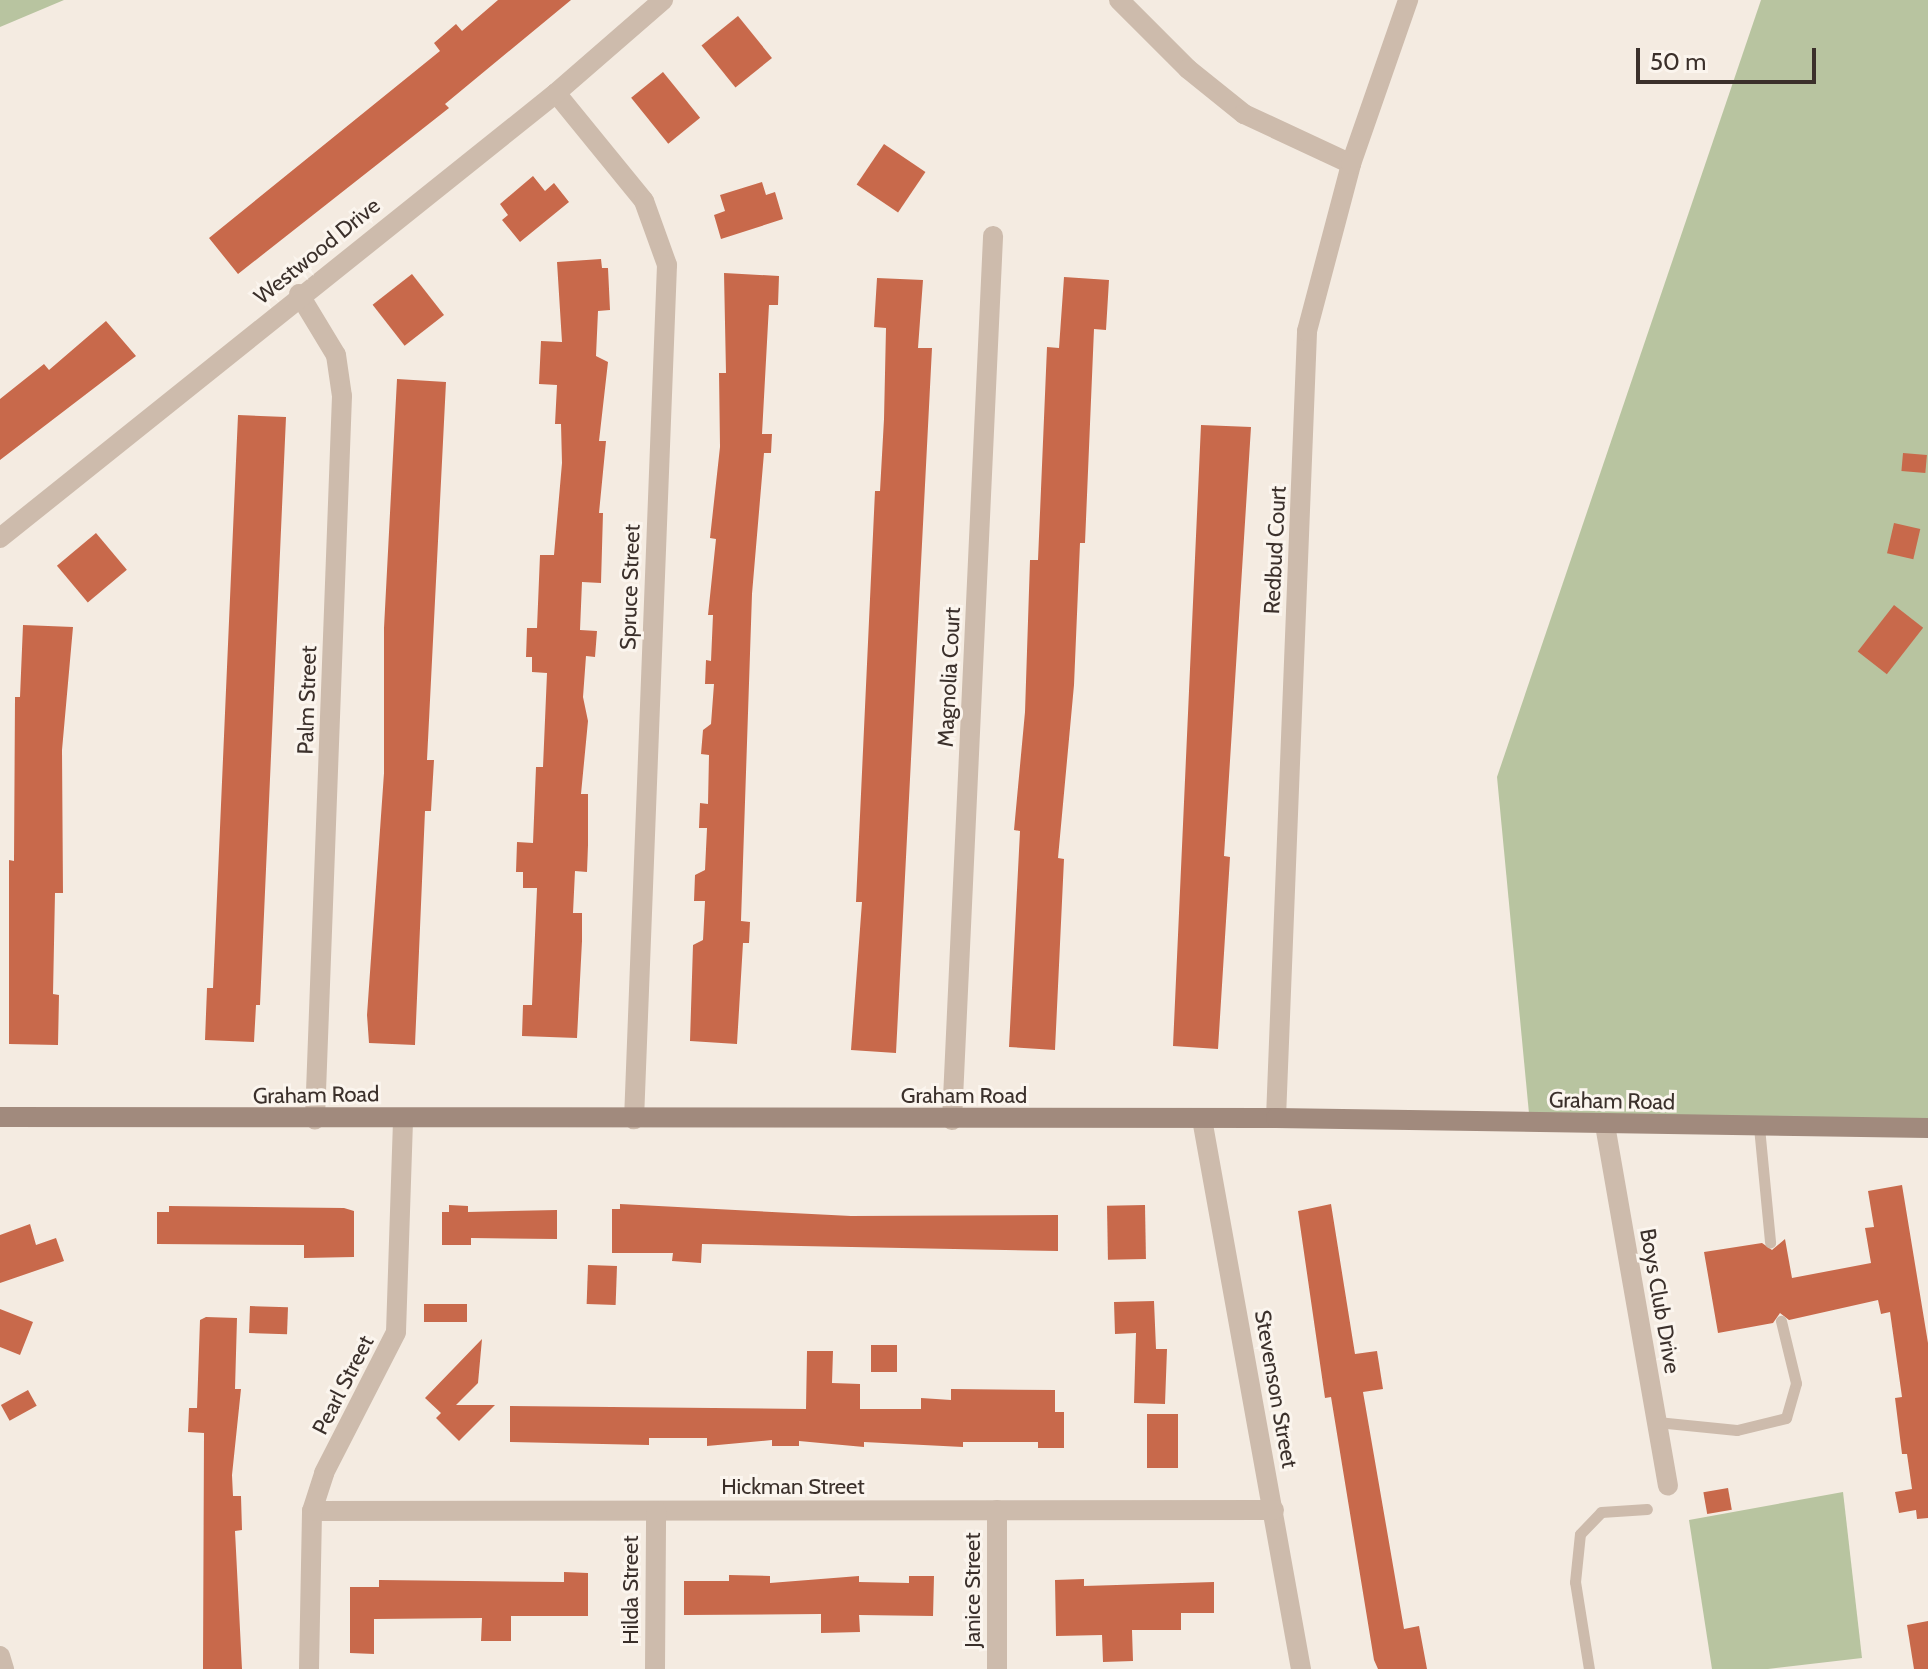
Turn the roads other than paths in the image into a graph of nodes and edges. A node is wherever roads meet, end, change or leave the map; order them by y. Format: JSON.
{"nodes":[{"id":1,"x":663,"y":0,"type":"edge"},
{"id":2,"x":1119,"y":0,"type":"edge"},
{"id":3,"x":1408,"y":0,"type":"edge"},
{"id":4,"x":556,"y":93,"type":"junction"},
{"id":5,"x":1351,"y":164,"type":"junction"},
{"id":6,"x":993,"y":236,"type":"dead end"},
{"id":7,"x":299,"y":294,"type":"junction"},
{"id":8,"x":0,"y":538,"type":"edge"},
{"id":9,"x":0,"y":1117,"type":"edge"},
{"id":10,"x":403,"y":1118,"type":"junction"},
{"id":11,"x":1276,"y":1118,"type":"junction"},
{"id":12,"x":315,"y":1119,"type":"junction"},
{"id":13,"x":634,"y":1119,"type":"junction"},
{"id":14,"x":1202,"y":1119,"type":"junction"},
{"id":15,"x":952,"y":1120,"type":"junction"},
{"id":16,"x":1605,"y":1125,"type":"junction"},
{"id":17,"x":1759,"y":1127,"type":"junction"},
{"id":18,"x":1928,"y":1128,"type":"edge"},
{"id":19,"x":1770,"y":1242,"type":"dead end"},
{"id":20,"x":1781,"y":1321,"type":"dead end"},
{"id":21,"x":1657,"y":1422,"type":"junction"},
{"id":22,"x":1668,"y":1486,"type":"dead end"},
{"id":23,"x":1647,"y":1509,"type":"dead end"},
{"id":24,"x":997,"y":1510,"type":"junction"},
{"id":25,"x":1274,"y":1510,"type":"junction"},
{"id":26,"x":312,"y":1511,"type":"junction"},
{"id":27,"x":656,"y":1511,"type":"junction"},
{"id":28,"x":0,"y":1656,"type":"edge"},
{"id":29,"x":4,"y":1669,"type":"edge"},
{"id":30,"x":309,"y":1669,"type":"edge"},
{"id":31,"x":655,"y":1669,"type":"edge"},
{"id":32,"x":997,"y":1669,"type":"edge"},
{"id":33,"x":1301,"y":1669,"type":"edge"},
{"id":34,"x":1589,"y":1669,"type":"edge"}],
"edges":[{"from":1,"to":4,"type":"street","name":"Westwood Drive"},
{"from":2,"to":5,"type":"street"},
{"from":3,"to":5,"type":"street","name":"Redbud Court"},
{"from":4,"to":7,"type":"street","name":"Westwood Drive"},
{"from":4,"to":13,"type":"street","name":"Spruce Street"},
{"from":5,"to":11,"type":"street","name":"Redbud Court"},
{"from":6,"to":15,"type":"street","name":"Magnolia Court"},
{"from":7,"to":8,"type":"street","name":"Westwood Drive"},
{"from":7,"to":12,"type":"street","name":"Palm Street"},
{"from":9,"to":12,"type":"main road","name":"Graham Road"},
{"from":10,"to":12,"type":"main road","name":"Graham Road"},
{"from":10,"to":13,"type":"main road","name":"Graham Road"},
{"from":10,"to":26,"type":"street","name":"Pearl Street"},
{"from":11,"to":14,"type":"main road","name":"Graham Road"},
{"from":11,"to":16,"type":"main road","name":"Graham Road"},
{"from":13,"to":15,"type":"main road","name":"Graham Road"},
{"from":14,"to":15,"type":"main road","name":"Graham Road"},
{"from":14,"to":25,"type":"street","name":"Stevenson Street"},
{"from":16,"to":17,"type":"main road","name":"Graham Road"},
{"from":16,"to":21,"type":"street","name":"Boys Club Drive"},
{"from":17,"to":18,"type":"main road","name":"Graham Road"},
{"from":17,"to":19,"type":"lane"},
{"from":20,"to":21,"type":"lane"},
{"from":21,"to":22,"type":"street","name":"Boys Club Drive"},
{"from":23,"to":34,"type":"lane"},
{"from":24,"to":25,"type":"street","name":"Hickman Street"},
{"from":24,"to":27,"type":"street","name":"Hickman Street"},
{"from":24,"to":32,"type":"street","name":"Janice Street"},
{"from":25,"to":33,"type":"street","name":"Stevenson Street"},
{"from":26,"to":27,"type":"street","name":"Hickman Street"},
{"from":26,"to":30,"type":"street","name":"Pearl Street"},
{"from":27,"to":31,"type":"street","name":"Hilda Street"},
{"from":28,"to":29,"type":"street"}]}
